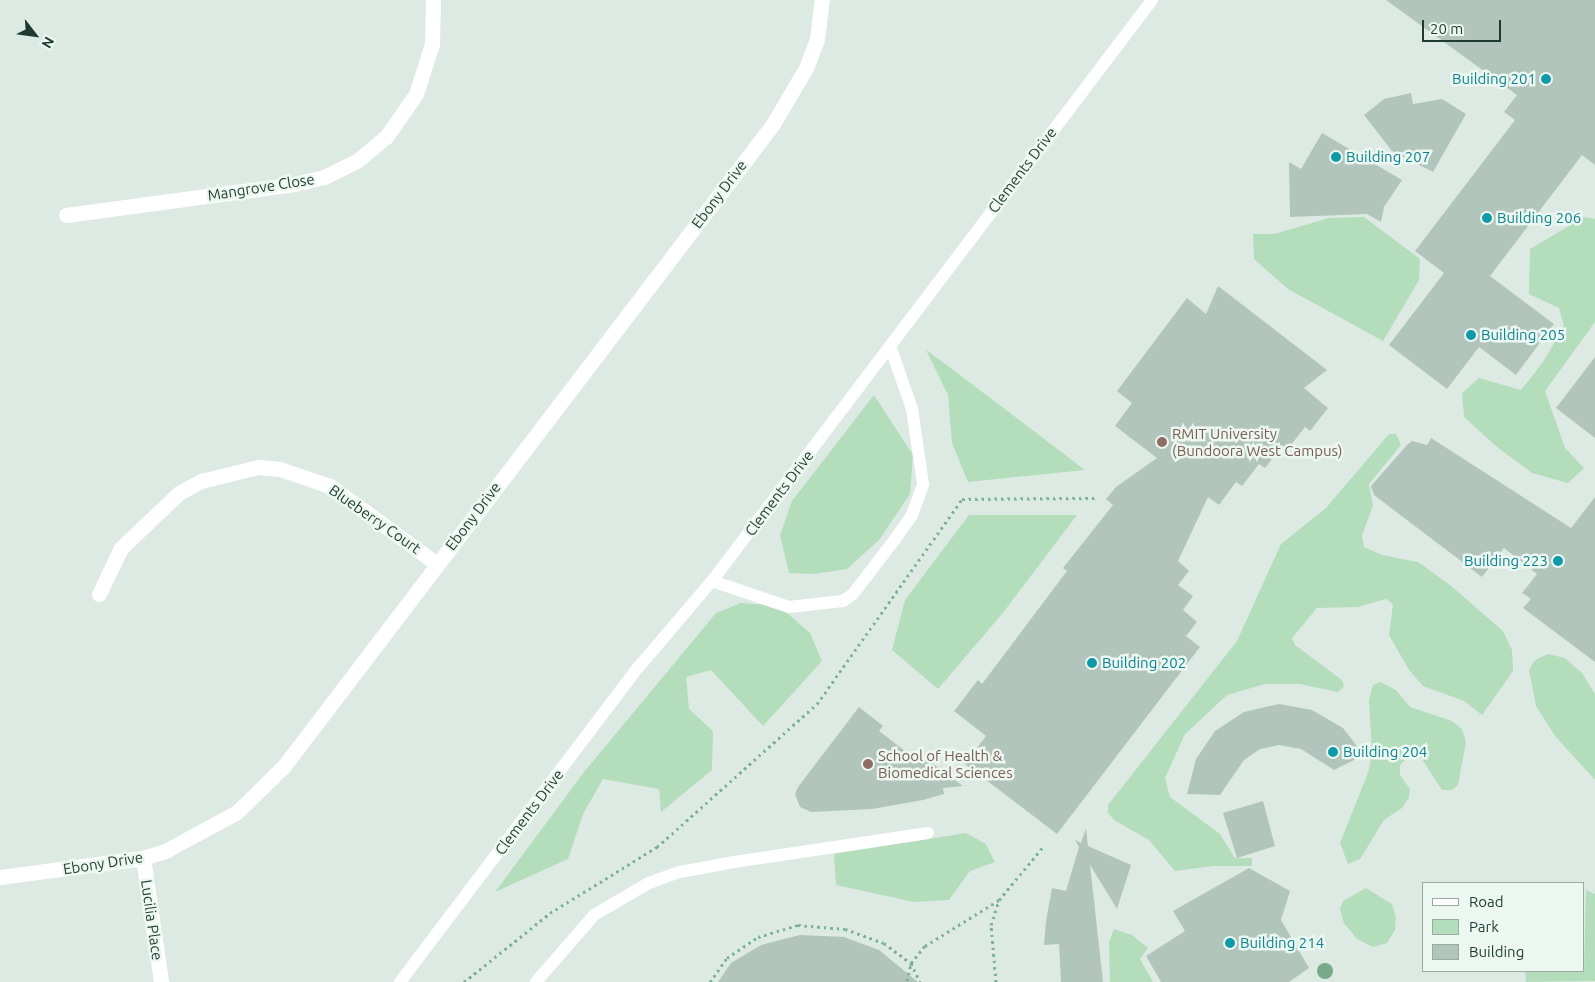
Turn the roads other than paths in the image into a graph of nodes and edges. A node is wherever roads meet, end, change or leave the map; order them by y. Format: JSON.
{"nodes":[{"id":1,"x":433,"y":0,"type":"edge"},
{"id":2,"x":822,"y":0,"type":"edge"},
{"id":3,"x":1152,"y":0,"type":"edge"},
{"id":4,"x":66,"y":215,"type":"dead end"},
{"id":5,"x":890,"y":346,"type":"junction"},
{"id":6,"x":437,"y":564,"type":"junction"},
{"id":7,"x":712,"y":581,"type":"junction"},
{"id":8,"x":99,"y":594,"type":"dead end"},
{"id":9,"x":928,"y":833,"type":"dead end"},
{"id":10,"x":143,"y":858,"type":"junction"},
{"id":11,"x":0,"y":877,"type":"edge"},
{"id":12,"x":161,"y":982,"type":"edge"},
{"id":13,"x":400,"y":982,"type":"edge"},
{"id":14,"x":536,"y":982,"type":"edge"}],
"edges":[{"from":1,"to":4,"type":"street","name":"Mangrove Close"},
{"from":2,"to":6,"type":"street","name":"Ebony Drive"},
{"from":3,"to":5,"type":"lane","name":"Clements Drive"},
{"from":5,"to":7,"type":"lane","name":"Clements Drive"},
{"from":5,"to":7,"type":"lane"},
{"from":6,"to":8,"type":"street","name":"Blueberry Court"},
{"from":6,"to":10,"type":"street","name":"Ebony Drive"},
{"from":7,"to":13,"type":"lane","name":"Clements Drive"},
{"from":9,"to":14,"type":"lane"},
{"from":10,"to":11,"type":"street","name":"Ebony Drive"},
{"from":10,"to":12,"type":"street","name":"Lucilia Place"}]}
